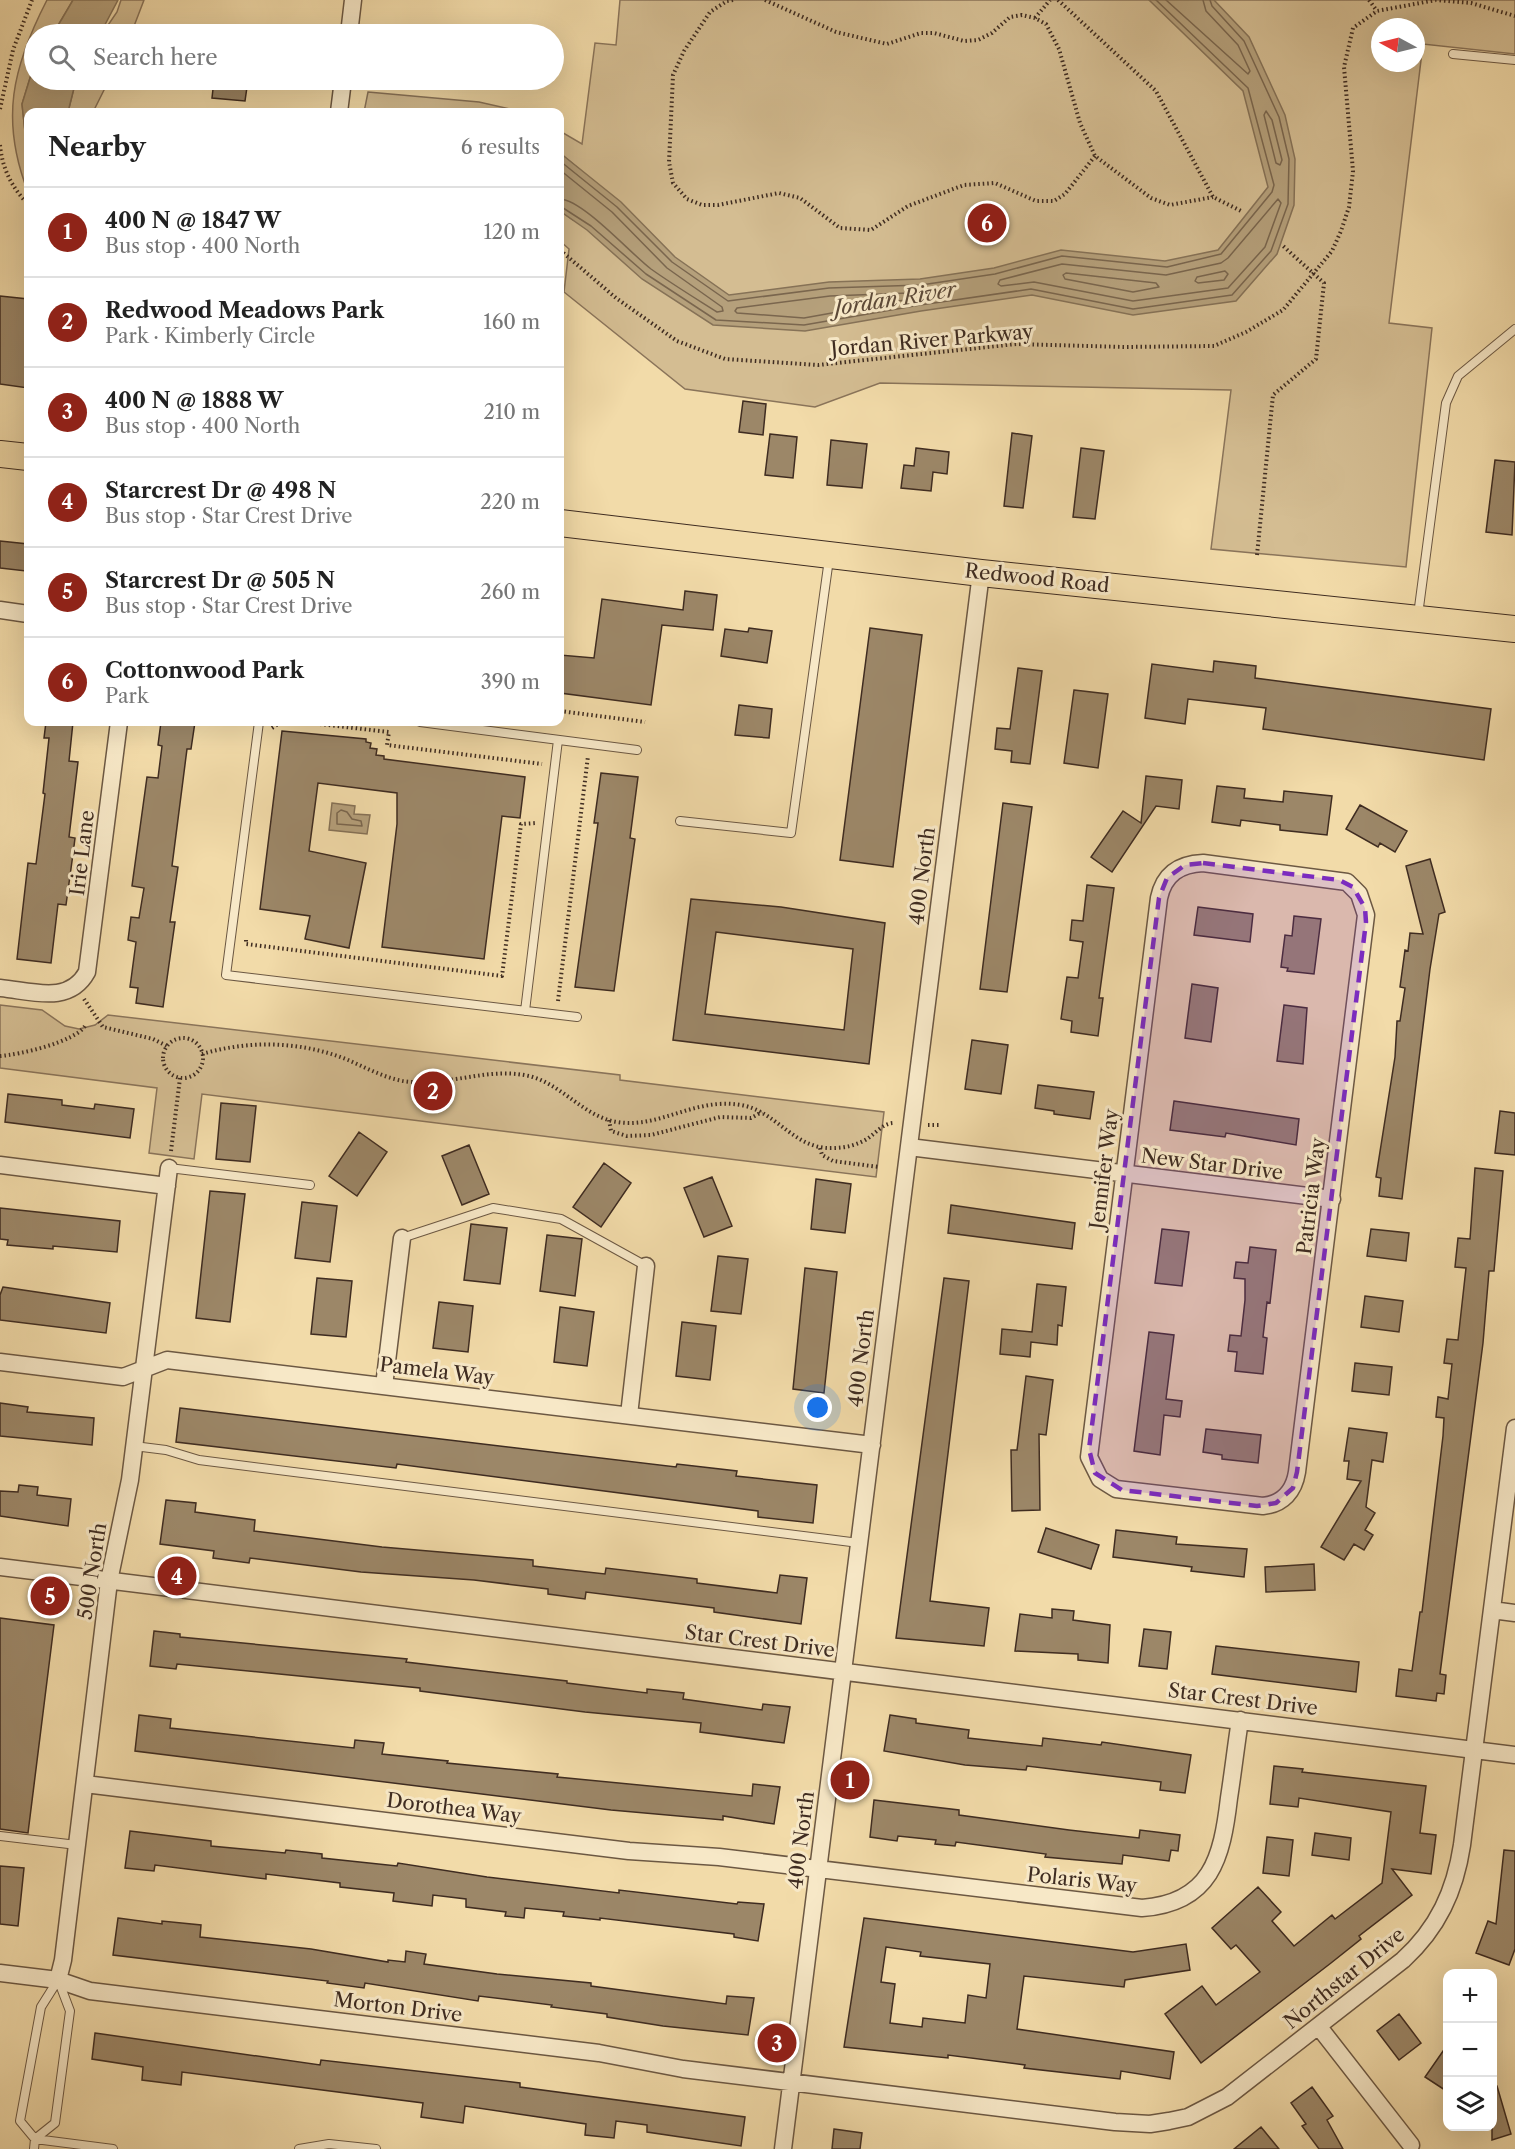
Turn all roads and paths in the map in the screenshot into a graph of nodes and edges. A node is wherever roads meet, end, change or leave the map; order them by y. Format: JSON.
{"nodes":[{"id":1,"x":32,"y":0,"type":"edge"},
{"id":2,"x":353,"y":0,"type":"edge"},
{"id":3,"x":733,"y":0,"type":"edge"},
{"id":4,"x":765,"y":0,"type":"edge"},
{"id":5,"x":1050,"y":0,"type":"edge"},
{"id":6,"x":1058,"y":0,"type":"edge"},
{"id":7,"x":1369,"y":0,"type":"edge"},
{"id":8,"x":1377,"y":11,"type":"junction"},
{"id":9,"x":1515,"y":16,"type":"edge"},
{"id":10,"x":1035,"y":18,"type":"junction"},
{"id":11,"x":350,"y":24,"type":"edge"},
{"id":12,"x":1454,"y":54,"type":"dead end"},
{"id":13,"x":1515,"y":60,"type":"edge"},
{"id":14,"x":342,"y":90,"type":"edge"},
{"id":15,"x":340,"y":108,"type":"edge"},
{"id":16,"x":0,"y":109,"type":"edge"},
{"id":17,"x":0,"y":145,"type":"edge"},
{"id":18,"x":1095,"y":156,"type":"junction"},
{"id":19,"x":1213,"y":197,"type":"junction"},
{"id":20,"x":24,"y":200,"type":"edge"},
{"id":21,"x":1243,"y":212,"type":"dead end"},
{"id":22,"x":1283,"y":246,"type":"dead end"},
{"id":23,"x":564,"y":253,"type":"edge"},
{"id":24,"x":1312,"y":274,"type":"junction"},
{"id":25,"x":1515,"y":330,"type":"edge"},
{"id":26,"x":0,"y":454,"type":"edge"},
{"id":27,"x":24,"y":457,"type":"edge"},
{"id":28,"x":564,"y":523,"type":"edge"},
{"id":29,"x":1257,"y":555,"type":"dead end"},
{"id":30,"x":830,"y":556,"type":"junction"},
{"id":31,"x":981,"y":573,"type":"junction"},
{"id":32,"x":0,"y":610,"type":"edge"},
{"id":33,"x":24,"y":613,"type":"edge"},
{"id":34,"x":1418,"y":619,"type":"junction"},
{"id":35,"x":1515,"y":629,"type":"edge"},
{"id":36,"x":564,"y":712,"type":"edge"},
{"id":37,"x":645,"y":722,"type":"dead end"},
{"id":38,"x":119,"y":726,"type":"edge"},
{"id":39,"x":258,"y":726,"type":"edge"},
{"id":40,"x":274,"y":726,"type":"edge"},
{"id":41,"x":337,"y":726,"type":"edge"},
{"id":42,"x":451,"y":726,"type":"edge"},
{"id":43,"x":268,"y":736,"type":"dead end"},
{"id":44,"x":558,"y":740,"type":"junction"},
{"id":45,"x":590,"y":743,"type":"junction"},
{"id":46,"x":637,"y":750,"type":"dead end"},
{"id":47,"x":542,"y":776,"type":"dead end"},
{"id":48,"x":537,"y":811,"type":"dead end"},
{"id":49,"x":680,"y":821,"type":"dead end"},
{"id":50,"x":1359,"y":894,"type":"joint"},
{"id":51,"x":247,"y":932,"type":"dead end"},
{"id":52,"x":77,"y":987,"type":"junction"},
{"id":53,"x":0,"y":988,"type":"edge"},
{"id":54,"x":558,"y":1002,"type":"dead end"},
{"id":55,"x":525,"y":1011,"type":"junction"},
{"id":56,"x":578,"y":1017,"type":"dead end"},
{"id":57,"x":85,"y":1026,"type":"dead end"},
{"id":58,"x":167,"y":1046,"type":"junction"},
{"id":59,"x":202,"y":1054,"type":"junction"},
{"id":60,"x":0,"y":1056,"type":"edge"},
{"id":61,"x":180,"y":1078,"type":"junction"},
{"id":62,"x":762,"y":1112,"type":"junction"},
{"id":63,"x":609,"y":1120,"type":"junction"},
{"id":64,"x":890,"y":1123,"type":"dead end"},
{"id":65,"x":909,"y":1147,"type":"junction"},
{"id":66,"x":820,"y":1148,"type":"junction"},
{"id":67,"x":170,"y":1161,"type":"junction"},
{"id":68,"x":0,"y":1165,"type":"edge"},
{"id":69,"x":879,"y":1167,"type":"dead end"},
{"id":70,"x":1124,"y":1174,"type":"junction"},
{"id":71,"x":310,"y":1185,"type":"dead end"},
{"id":72,"x":167,"y":1186,"type":"junction"},
{"id":73,"x":1332,"y":1200,"type":"junction"},
{"id":74,"x":402,"y":1238,"type":"joint"},
{"id":75,"x":646,"y":1266,"type":"joint"},
{"id":76,"x":0,"y":1362,"type":"edge"},
{"id":77,"x":144,"y":1370,"type":"junction"},
{"id":78,"x":384,"y":1386,"type":"junction"},
{"id":79,"x":629,"y":1415,"type":"junction"},
{"id":80,"x":1515,"y":1428,"type":"edge"},
{"id":81,"x":872,"y":1444,"type":"junction"},
{"id":82,"x":134,"y":1446,"type":"junction"},
{"id":83,"x":1282,"y":1500,"type":"joint"},
{"id":84,"x":859,"y":1543,"type":"junction"},
{"id":85,"x":0,"y":1567,"type":"edge"},
{"id":86,"x":109,"y":1581,"type":"junction"},
{"id":87,"x":1492,"y":1610,"type":"junction"},
{"id":88,"x":1515,"y":1612,"type":"edge"},
{"id":89,"x":843,"y":1672,"type":"junction"},
{"id":90,"x":1240,"y":1720,"type":"junction"},
{"id":91,"x":1475,"y":1749,"type":"junction"},
{"id":92,"x":1515,"y":1755,"type":"edge"},
{"id":93,"x":85,"y":1784,"type":"junction"},
{"id":94,"x":0,"y":1836,"type":"edge"},
{"id":95,"x":77,"y":1845,"type":"junction"},
{"id":96,"x":818,"y":1869,"type":"junction"},
{"id":97,"x":0,"y":1973,"type":"edge"},
{"id":98,"x":58,"y":1980,"type":"junction"},
{"id":99,"x":1319,"y":2027,"type":"junction"},
{"id":100,"x":792,"y":2082,"type":"junction"},
{"id":101,"x":34,"y":2144,"type":"edge"},
{"id":102,"x":1411,"y":2145,"type":"dead end"},
{"id":103,"x":113,"y":2149,"type":"edge"},
{"id":104,"x":298,"y":2149,"type":"edge"},
{"id":105,"x":376,"y":2149,"type":"edge"},
{"id":106,"x":783,"y":2149,"type":"edge"}],
"edges":[{"from":1,"to":16,"type":"path"},
{"from":2,"to":11,"type":"street"},
{"from":3,"to":18,"type":"path"},
{"from":4,"to":10,"type":"path"},
{"from":5,"to":10,"type":"path"},
{"from":6,"to":19,"type":"path"},
{"from":7,"to":8,"type":"path"},
{"from":8,"to":9,"type":"path"},
{"from":8,"to":24,"type":"path","name":"Jordan River Parkway"},
{"from":10,"to":18,"type":"path"},
{"from":12,"to":13,"type":"lane"},
{"from":14,"to":15,"type":"street"},
{"from":17,"to":20,"type":"path"},
{"from":18,"to":19,"type":"path"},
{"from":19,"to":21,"type":"path"},
{"from":22,"to":24,"type":"path"},
{"from":23,"to":24,"type":"path","name":"Jordan River Parkway"},
{"from":24,"to":29,"type":"path"},
{"from":25,"to":34,"type":"lane"},
{"from":26,"to":27,"type":"main road"},
{"from":28,"to":30,"type":"main road","name":"Redwood Road"},
{"from":30,"to":31,"type":"main road","name":"Redwood Road"},
{"from":30,"to":49,"type":"lane"},
{"from":31,"to":34,"type":"main road","name":"Redwood Road"},
{"from":31,"to":65,"type":"street","name":"400 North"},
{"from":32,"to":33,"type":"street"},
{"from":34,"to":35,"type":"main road","name":"Redwood Road"},
{"from":36,"to":37,"type":"path"},
{"from":38,"to":52,"type":"street","name":"Irie Lane"},
{"from":39,"to":55,"type":"lane"},
{"from":40,"to":43,"type":"path"},
{"from":41,"to":47,"type":"path"},
{"from":42,"to":44,"type":"lane"},
{"from":44,"to":45,"type":"lane"},
{"from":44,"to":55,"type":"lane"},
{"from":45,"to":46,"type":"lane"},
{"from":45,"to":54,"type":"path"},
{"from":48,"to":51,"type":"path"},
{"from":50,"to":70,"type":"street","name":"Jennifer Way"},
{"from":50,"to":73,"type":"street","name":"Patricia Way"},
{"from":52,"to":53,"type":"street"},
{"from":52,"to":58,"type":"path"},
{"from":55,"to":56,"type":"lane"},
{"from":57,"to":60,"type":"path"},
{"from":58,"to":59,"type":"path"},
{"from":58,"to":61,"type":"path"},
{"from":59,"to":61,"type":"path"},
{"from":59,"to":63,"type":"path"},
{"from":61,"to":67,"type":"path"},
{"from":62,"to":63,"type":"path"},
{"from":62,"to":63,"type":"path"},
{"from":62,"to":66,"type":"path"},
{"from":64,"to":66,"type":"path"},
{"from":65,"to":70,"type":"street","name":"New Star Drive"},
{"from":65,"to":81,"type":"street","name":"400 North"},
{"from":66,"to":69,"type":"path"},
{"from":67,"to":71,"type":"lane"},
{"from":67,"to":72,"type":"street","name":"500 North"},
{"from":68,"to":72,"type":"street"},
{"from":70,"to":73,"type":"street","name":"New Star Drive"},
{"from":70,"to":83,"type":"street","name":"Jennifer Way"},
{"from":72,"to":77,"type":"street","name":"500 North"},
{"from":73,"to":83,"type":"street","name":"Patricia Way"},
{"from":74,"to":75,"type":"lane"},
{"from":74,"to":78,"type":"street"},
{"from":75,"to":79,"type":"street"},
{"from":76,"to":77,"type":"street","name":"Pamela Way"},
{"from":77,"to":78,"type":"street","name":"Pamela Way"},
{"from":77,"to":82,"type":"street","name":"500 North"},
{"from":78,"to":79,"type":"street","name":"Pamela Way"},
{"from":79,"to":81,"type":"street","name":"Pamela Way"},
{"from":80,"to":87,"type":"street","name":"Northstar Drive"},
{"from":81,"to":84,"type":"street","name":"400 North"},
{"from":82,"to":84,"type":"lane"},
{"from":82,"to":86,"type":"street","name":"500 North"},
{"from":84,"to":89,"type":"street","name":"400 North"},
{"from":85,"to":86,"type":"street","name":"Star Crest Drive"},
{"from":86,"to":89,"type":"street","name":"Star Crest Drive"},
{"from":86,"to":93,"type":"street","name":"500 North"},
{"from":87,"to":88,"type":"street"},
{"from":87,"to":91,"type":"street","name":"Northstar Drive"},
{"from":89,"to":90,"type":"street","name":"Star Crest Drive"},
{"from":89,"to":96,"type":"street","name":"400 North"},
{"from":90,"to":91,"type":"street","name":"Star Crest Drive"},
{"from":90,"to":96,"type":"street","name":"Polaris Way"},
{"from":91,"to":92,"type":"street","name":"Star Crest Drive"},
{"from":91,"to":99,"type":"street","name":"Northstar Drive"},
{"from":93,"to":95,"type":"street","name":"500 North"},
{"from":93,"to":96,"type":"street","name":"Dorothea Way"},
{"from":94,"to":95,"type":"lane"},
{"from":95,"to":98,"type":"street","name":"500 North"},
{"from":96,"to":100,"type":"street","name":"400 North"},
{"from":97,"to":98,"type":"street","name":"Morton Drive"},
{"from":98,"to":100,"type":"street","name":"Morton Drive"},
{"from":98,"to":101,"type":"lane"},
{"from":98,"to":101,"type":"lane"},
{"from":99,"to":100,"type":"street","name":"Northstar Drive"},
{"from":99,"to":102,"type":"street"},
{"from":100,"to":106,"type":"street","name":"400 North"},
{"from":101,"to":103,"type":"lane"},
{"from":104,"to":105,"type":"lane"}]}
